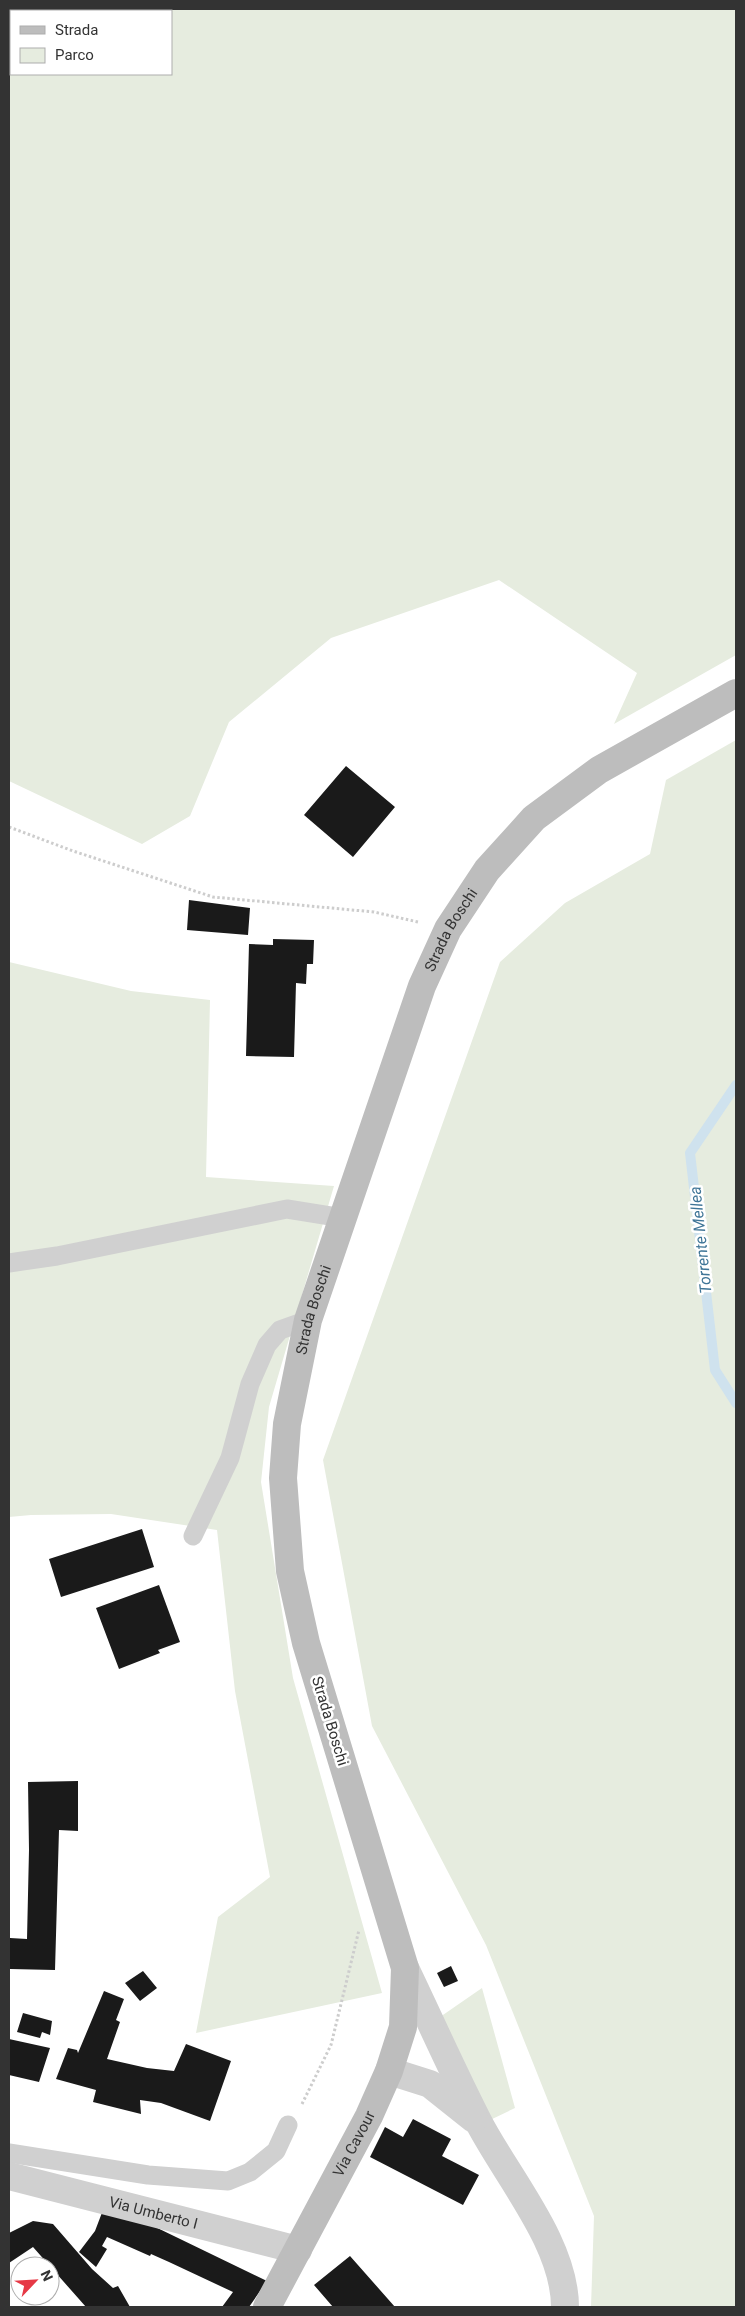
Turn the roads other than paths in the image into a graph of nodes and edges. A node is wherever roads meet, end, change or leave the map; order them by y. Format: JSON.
{"nodes":[{"id":1,"x":736,"y":694,"type":"edge"},
{"id":2,"x":343,"y":1218,"type":"junction"},
{"id":3,"x":9,"y":1263,"type":"edge"},
{"id":4,"x":308,"y":1320,"type":"junction"},
{"id":5,"x":193,"y":1536,"type":"dead end"},
{"id":6,"x":405,"y":1968,"type":"junction"},
{"id":7,"x":389,"y":2070,"type":"junction"},
{"id":8,"x":478,"y":2121,"type":"junction"},
{"id":9,"x":288,"y":2125,"type":"road end"},
{"id":10,"x":9,"y":2153,"type":"edge"},
{"id":11,"x":9,"y":2176,"type":"edge"},
{"id":12,"x":298,"y":2250,"type":"junction"},
{"id":13,"x":267,"y":2307,"type":"edge"},
{"id":14,"x":565,"y":2307,"type":"edge"}],
"edges":[{"from":1,"to":2,"type":"street","name":"Strada Boschi"},
{"from":2,"to":3,"type":"lane"},
{"from":2,"to":4,"type":"street","name":"Strada Boschi"},
{"from":4,"to":5,"type":"lane"},
{"from":4,"to":6,"type":"street","name":"Strada Boschi"},
{"from":6,"to":7,"type":"street","name":"Strada Boschi"},
{"from":6,"to":8,"type":"street"},
{"from":7,"to":8,"type":"street"},
{"from":7,"to":12,"type":"street","name":"Via Cavour"},
{"from":8,"to":14,"type":"street"},
{"from":9,"to":10,"type":"lane"},
{"from":11,"to":12,"type":"street","name":"Via Umberto I"},
{"from":12,"to":13,"type":"street","name":"Via Cavour"}]}
